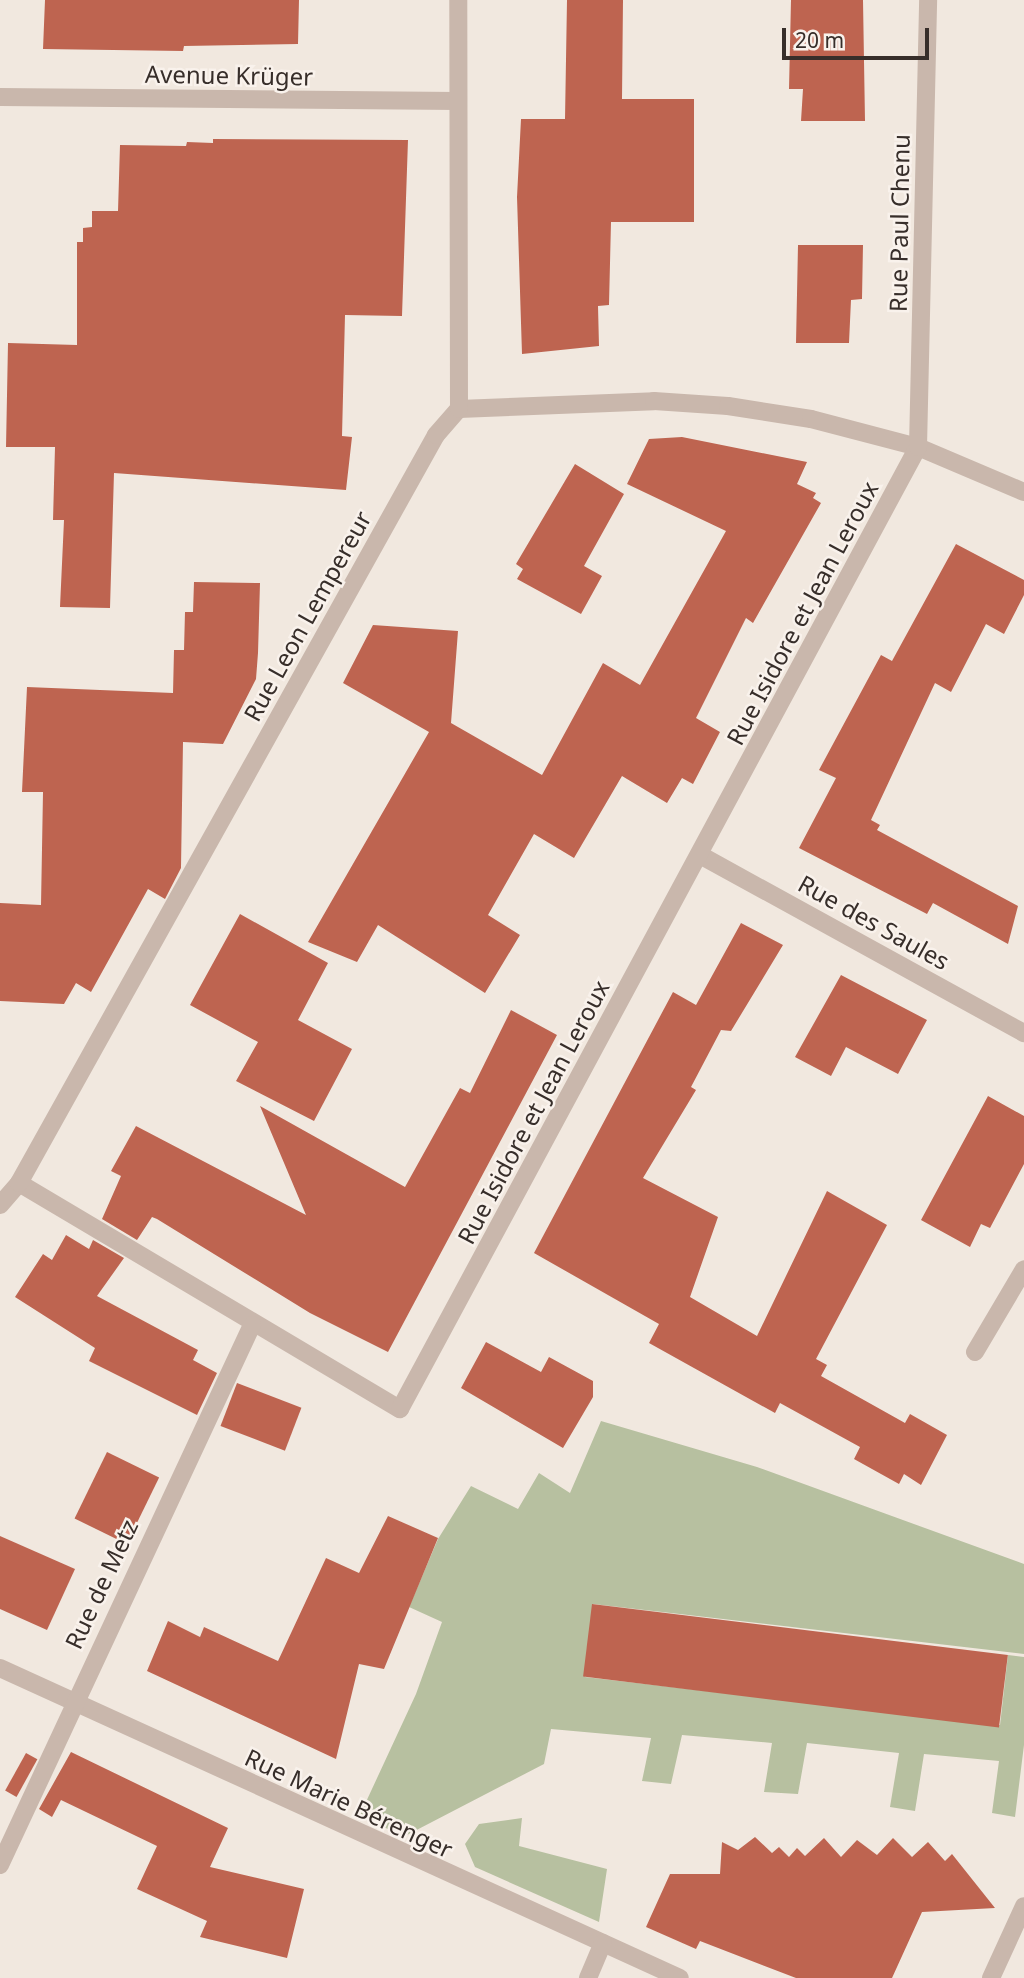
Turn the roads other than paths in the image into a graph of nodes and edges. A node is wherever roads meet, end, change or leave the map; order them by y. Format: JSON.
{"nodes":[{"id":1,"x":458,"y":0,"type":"edge"},
{"id":2,"x":929,"y":0,"type":"edge"},
{"id":3,"x":0,"y":97,"type":"edge"},
{"id":4,"x":458,"y":101,"type":"junction"},
{"id":5,"x":459,"y":409,"type":"junction"},
{"id":6,"x":918,"y":447,"type":"junction"},
{"id":7,"x":1024,"y":492,"type":"edge"},
{"id":8,"x":700,"y":855,"type":"junction"},
{"id":9,"x":1024,"y":1032,"type":"edge"},
{"id":10,"x":19,"y":1183,"type":"junction"},
{"id":11,"x":0,"y":1205,"type":"edge"},
{"id":12,"x":1024,"y":1269,"type":"edge"},
{"id":13,"x":252,"y":1325,"type":"junction"},
{"id":14,"x":975,"y":1352,"type":"dead end"},
{"id":15,"x":0,"y":1668,"type":"edge"},
{"id":16,"x":73,"y":1702,"type":"junction"},
{"id":17,"x":0,"y":1865,"type":"edge"},
{"id":18,"x":1024,"y":1906,"type":"edge"},
{"id":19,"x":603,"y":1943,"type":"junction"},
{"id":20,"x":588,"y":1978,"type":"edge"},
{"id":21,"x":680,"y":1978,"type":"edge"},
{"id":22,"x":991,"y":1978,"type":"edge"}],
"edges":[{"from":1,"to":4,"type":"street"},
{"from":2,"to":6,"type":"street","name":"Rue Paul Chenu"},
{"from":3,"to":4,"type":"street","name":"Avenue Krüger"},
{"from":4,"to":5,"type":"street"},
{"from":5,"to":6,"type":"street"},
{"from":5,"to":10,"type":"street","name":"Rue Leon Lempereur"},
{"from":6,"to":7,"type":"street"},
{"from":6,"to":8,"type":"street","name":"Rue Isidore et Jean Leroux"},
{"from":8,"to":9,"type":"street","name":"Rue des Saules"},
{"from":8,"to":13,"type":"street","name":"Rue Isidore et Jean Leroux"},
{"from":10,"to":11,"type":"street","name":"Rue Leon Lempereur"},
{"from":10,"to":13,"type":"street","name":"Rue Isidore et Jean Leroux"},
{"from":12,"to":14,"type":"street"},
{"from":13,"to":16,"type":"street","name":"Rue de Metz"},
{"from":15,"to":16,"type":"street","name":"Rue Marie Bérenger"},
{"from":16,"to":17,"type":"street","name":"Rue de Metz"},
{"from":16,"to":19,"type":"street","name":"Rue Marie Bérenger"},
{"from":18,"to":22,"type":"street"},
{"from":19,"to":20,"type":"street"},
{"from":19,"to":21,"type":"street","name":"Rue Marie Bérenger"}]}
